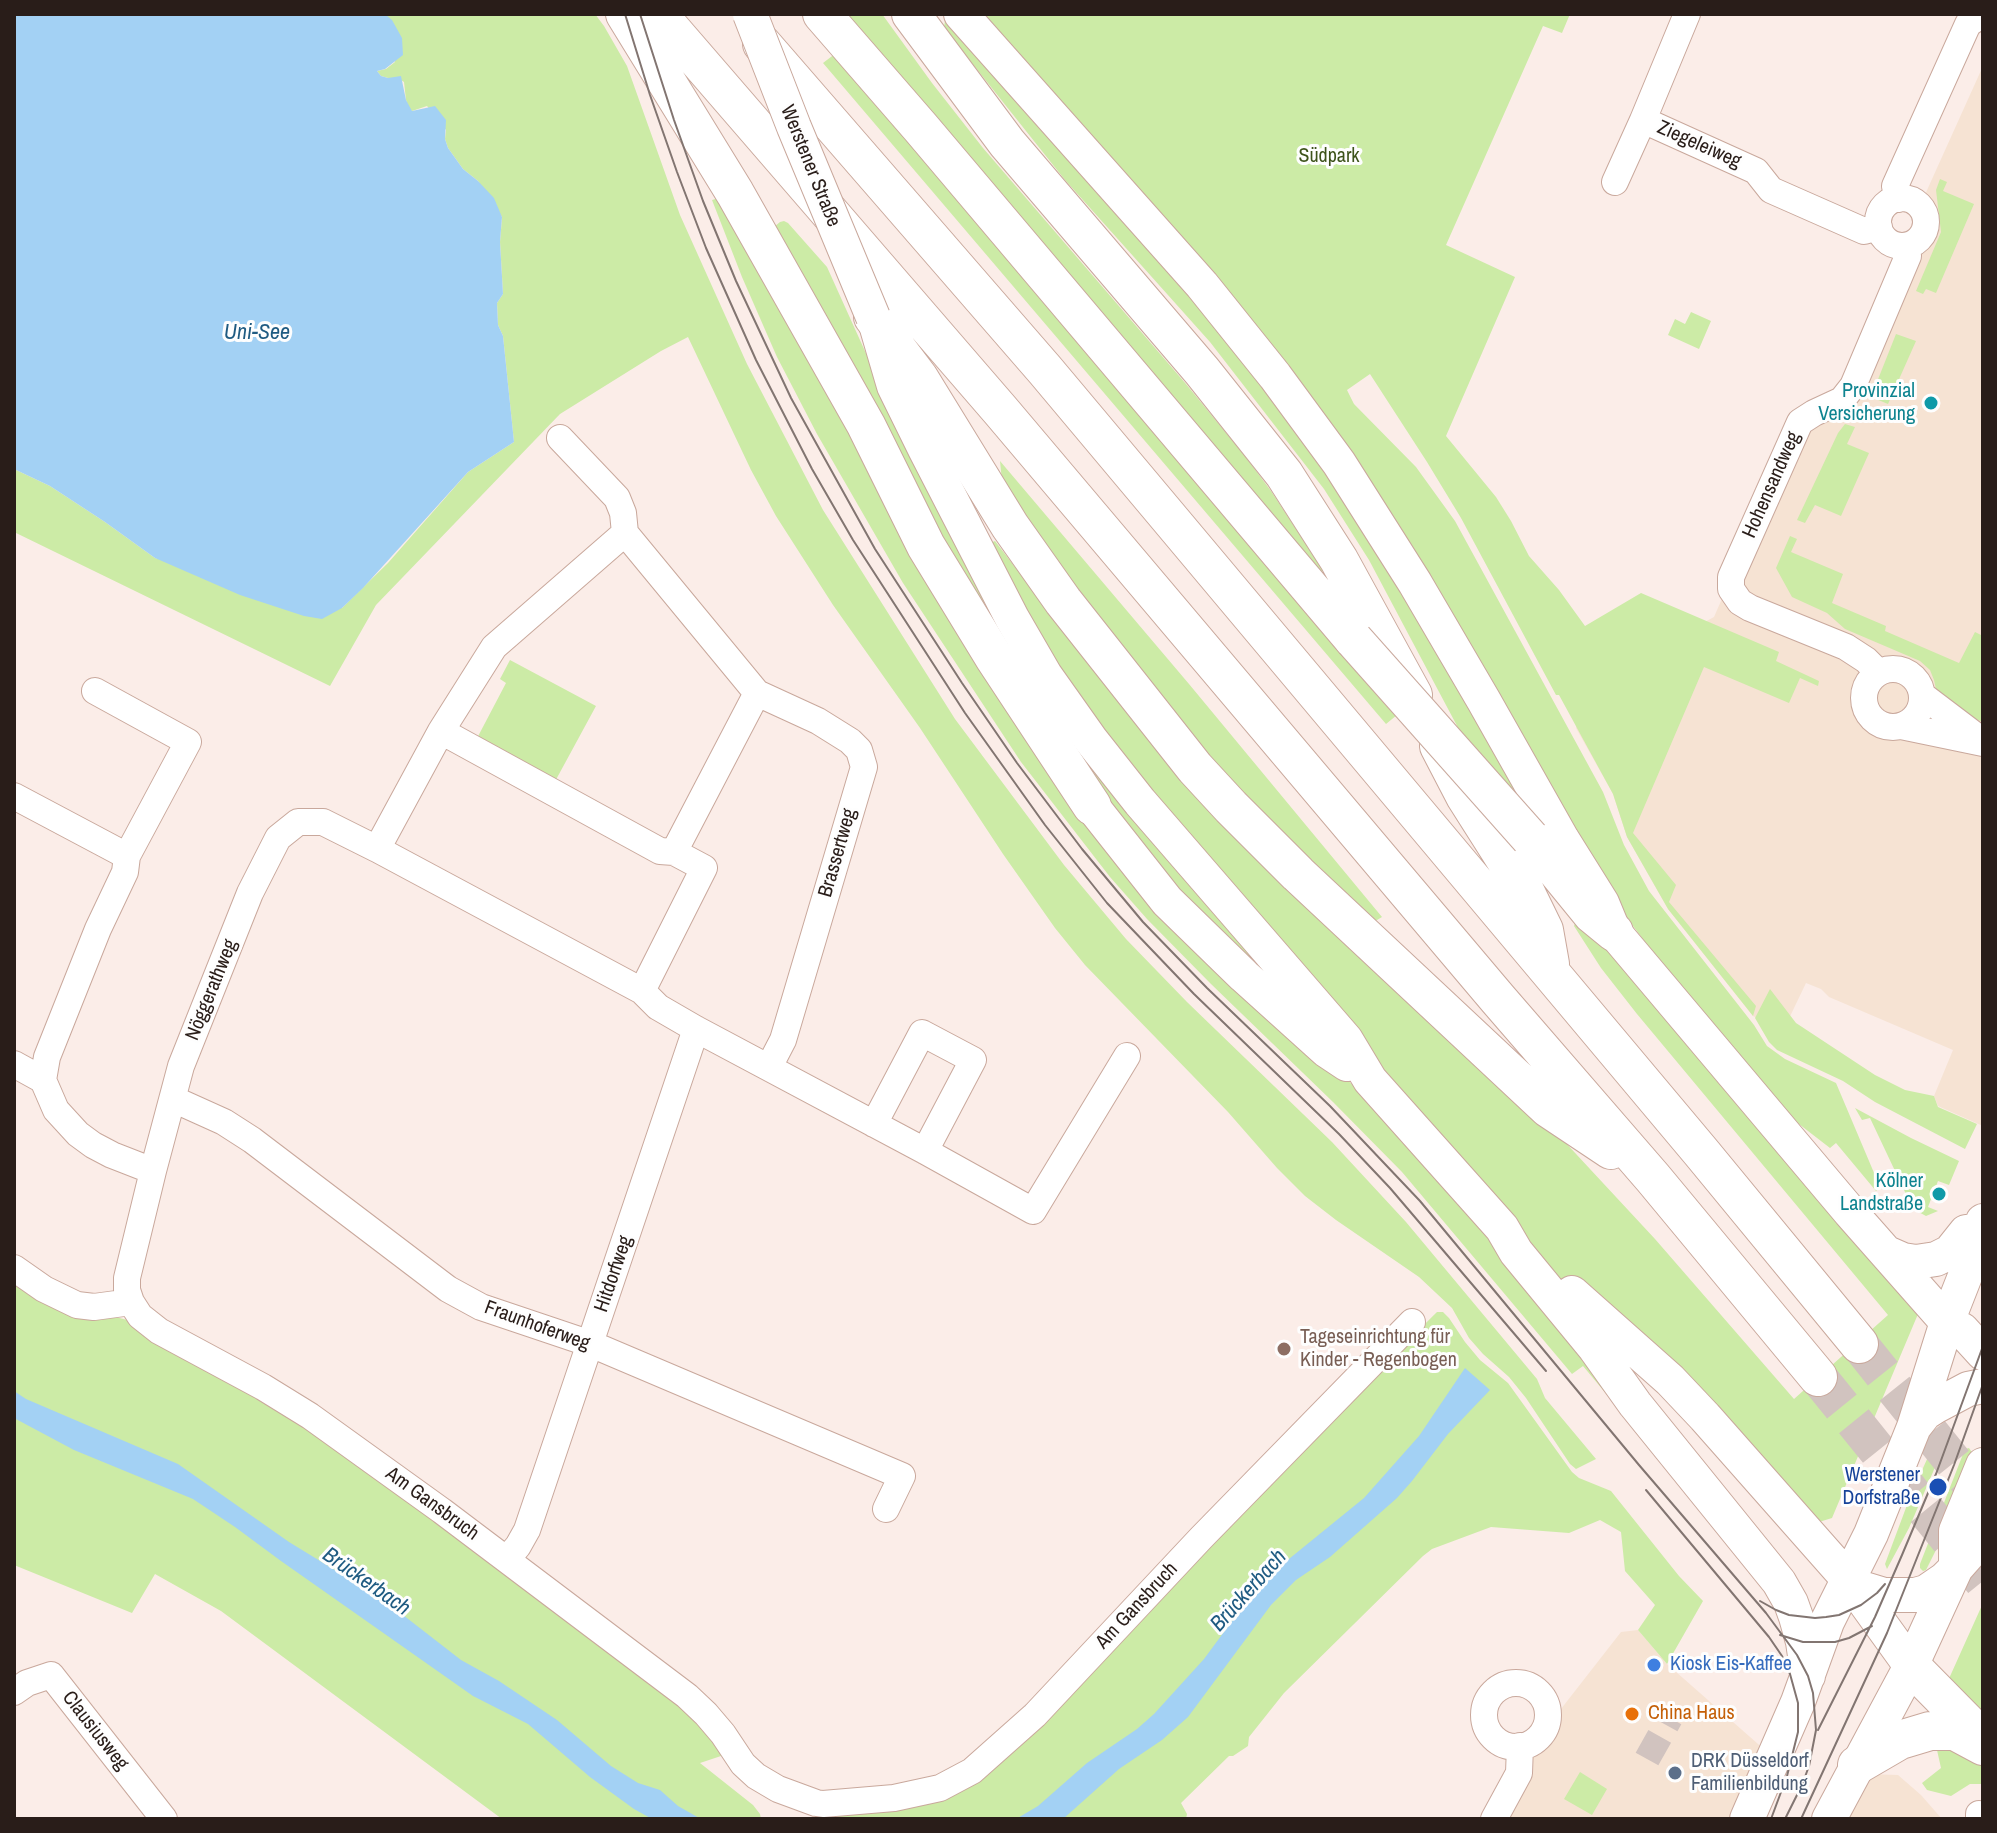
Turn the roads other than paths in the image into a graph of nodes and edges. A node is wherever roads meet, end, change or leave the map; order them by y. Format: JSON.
{"nodes":[{"id":1,"x":625,"y":14,"type":"edge"},
{"id":2,"x":658,"y":14,"type":"edge"},
{"id":3,"x":736,"y":14,"type":"edge"},
{"id":4,"x":750,"y":14,"type":"edge"},
{"id":5,"x":822,"y":14,"type":"edge"},
{"id":6,"x":911,"y":14,"type":"edge"},
{"id":7,"x":961,"y":14,"type":"edge"},
{"id":8,"x":1687,"y":14,"type":"edge"},
{"id":9,"x":1983,"y":14,"type":"edge"},
{"id":10,"x":1643,"y":120,"type":"junction"},
{"id":11,"x":1615,"y":182,"type":"dead end"},
{"id":12,"x":1898,"y":199,"type":"junction"},
{"id":13,"x":1879,"y":227,"type":"junction"},
{"id":14,"x":1906,"y":246,"type":"junction"},
{"id":15,"x":873,"y":317,"type":"joint"},
{"id":16,"x":560,"y":438,"type":"dead end"},
{"id":17,"x":942,"y":448,"type":"junction"},
{"id":18,"x":625,"y":533,"type":"junction"},
{"id":19,"x":1878,"y":672,"type":"junction"},
{"id":20,"x":95,"y":691,"type":"dead end"},
{"id":21,"x":757,"y":693,"type":"junction"},
{"id":22,"x":1922,"y":695,"type":"junction"},
{"id":23,"x":1901,"y":726,"type":"junction"},
{"id":24,"x":441,"y":731,"type":"junction"},
{"id":25,"x":1983,"y":742,"type":"edge"},
{"id":26,"x":14,"y":796,"type":"edge"},
{"id":27,"x":1092,"y":806,"type":"joint"},
{"id":28,"x":377,"y":849,"type":"junction"},
{"id":29,"x":674,"y":852,"type":"junction"},
{"id":30,"x":127,"y":856,"type":"junction"},
{"id":31,"x":1614,"y":932,"type":"junction"},
{"id":32,"x":1552,"y":974,"type":"junction"},
{"id":33,"x":642,"y":991,"type":"junction"},
{"id":34,"x":696,"y":1029,"type":"junction"},
{"id":35,"x":1127,"y":1056,"type":"dead end"},
{"id":36,"x":14,"y":1064,"type":"edge"},
{"id":37,"x":769,"y":1067,"type":"junction"},
{"id":38,"x":43,"y":1080,"type":"junction"},
{"id":39,"x":1370,"y":1080,"type":"junction"},
{"id":40,"x":173,"y":1099,"type":"junction"},
{"id":41,"x":874,"y":1124,"type":"junction"},
{"id":42,"x":925,"y":1151,"type":"junction"},
{"id":43,"x":153,"y":1171,"type":"junction"},
{"id":44,"x":1653,"y":1178,"type":"junction"},
{"id":45,"x":1981,"y":1226,"type":"edge"},
{"id":46,"x":1502,"y":1228,"type":"junction"},
{"id":47,"x":1887,"y":1253,"type":"junction"},
{"id":48,"x":14,"y":1268,"type":"edge"},
{"id":49,"x":131,"y":1302,"type":"junction"},
{"id":50,"x":1412,"y":1322,"type":"dead end"},
{"id":51,"x":1947,"y":1322,"type":"junction"},
{"id":52,"x":591,"y":1344,"type":"junction"},
{"id":53,"x":1859,"y":1344,"type":"tunnel mouth"},
{"id":54,"x":1983,"y":1353,"type":"edge"},
{"id":55,"x":1818,"y":1377,"type":"tunnel mouth"},
{"id":56,"x":1983,"y":1387,"type":"edge"},
{"id":57,"x":1914,"y":1427,"type":"junction"},
{"id":58,"x":1983,"y":1465,"type":"edge"},
{"id":59,"x":886,"y":1509,"type":"dead end"},
{"id":60,"x":1983,"y":1532,"type":"edge"},
{"id":61,"x":507,"y":1559,"type":"junction"},
{"id":62,"x":1956,"y":1568,"type":"junction"},
{"id":63,"x":1849,"y":1580,"type":"junction"},
{"id":64,"x":1911,"y":1666,"type":"junction"},
{"id":65,"x":1808,"y":1676,"type":"junction"},
{"id":66,"x":14,"y":1692,"type":"edge"},
{"id":67,"x":1983,"y":1739,"type":"edge"},
{"id":68,"x":1520,"y":1746,"type":"dead end"},
{"id":69,"x":1983,"y":1746,"type":"edge"},
{"id":70,"x":1857,"y":1765,"type":"junction"},
{"id":71,"x":815,"y":1812,"type":"edge"},
{"id":72,"x":164,"y":1819,"type":"edge"},
{"id":73,"x":1494,"y":1819,"type":"edge"},
{"id":74,"x":1747,"y":1819,"type":"edge"},
{"id":75,"x":1829,"y":1819,"type":"edge"}],
"edges":[{"from":1,"to":27,"type":"highway"},
{"from":2,"to":44,"type":"highway"},
{"from":3,"to":32,"type":"highway"},
{"from":4,"to":15,"type":"main road","name":"Werstener Straße","bridge":true},
{"from":5,"to":31,"type":"highway","bridge":true},
{"from":6,"to":32,"type":"highway"},
{"from":7,"to":31,"type":"main road"},
{"from":8,"to":10,"type":"street","name":"Ziegeleiweg"},
{"from":9,"to":12,"type":"street"},
{"from":10,"to":11,"type":"street","name":"Ziegeleiweg"},
{"from":10,"to":13,"type":"street","name":"Ziegeleiweg"},
{"from":12,"to":13,"type":"street"},
{"from":12,"to":14,"type":"street","name":"Hohensandweg"},
{"from":13,"to":14,"type":"street"},
{"from":14,"to":19,"type":"street","name":"Hohensandweg"},
{"from":15,"to":17,"type":"highway"},
{"from":16,"to":18,"type":"street","name":"Brassertweg"},
{"from":17,"to":39,"type":"main road"},
{"from":17,"to":44,"type":"highway"},
{"from":18,"to":21,"type":"street","name":"Brassertweg"},
{"from":18,"to":24,"type":"street"},
{"from":19,"to":22,"type":"street","name":"Hohensandweg"},
{"from":19,"to":23,"type":"street","name":"Hohensandweg"},
{"from":20,"to":30,"type":"street"},
{"from":21,"to":29,"type":"street"},
{"from":21,"to":37,"type":"street","name":"Brassertweg"},
{"from":22,"to":23,"type":"street"},
{"from":22,"to":25,"type":"street","name":"Hohensandweg"},
{"from":23,"to":25,"type":"street","name":"Hohensandweg"},
{"from":24,"to":28,"type":"street"},
{"from":24,"to":29,"type":"street"},
{"from":26,"to":30,"type":"street"},
{"from":27,"to":39,"type":"main road"},
{"from":28,"to":33,"type":"street"},
{"from":28,"to":40,"type":"street","name":"Nöggerathweg"},
{"from":29,"to":33,"type":"street"},
{"from":30,"to":38,"type":"street"},
{"from":31,"to":47,"type":"main road"},
{"from":32,"to":53,"type":"highway"},
{"from":33,"to":34,"type":"street"},
{"from":34,"to":37,"type":"street"},
{"from":34,"to":52,"type":"street","name":"Hitdorfweg"},
{"from":35,"to":42,"type":"street"},
{"from":36,"to":38,"type":"street"},
{"from":37,"to":41,"type":"street"},
{"from":38,"to":43,"type":"street"},
{"from":39,"to":46,"type":"main road"},
{"from":40,"to":43,"type":"street","name":"Nöggerathweg"},
{"from":40,"to":52,"type":"street","name":"Fraunhoferweg"},
{"from":41,"to":42,"type":"street"},
{"from":41,"to":42,"type":"street"},
{"from":43,"to":49,"type":"street","name":"Nöggerathweg"},
{"from":44,"to":55,"type":"highway"},
{"from":45,"to":47,"type":"main road"},
{"from":45,"to":51,"type":"main road"},
{"from":46,"to":63,"type":"main road"},
{"from":46,"to":65,"type":"main road"},
{"from":47,"to":51,"type":"main road"},
{"from":48,"to":49,"type":"street"},
{"from":49,"to":61,"type":"street","name":"Am Gansbruch"},
{"from":50,"to":71,"type":"street","name":"Am Gansbruch"},
{"from":51,"to":54,"type":"main road"},
{"from":51,"to":56,"type":"main road"},
{"from":51,"to":57,"type":"main road"},
{"from":52,"to":59,"type":"street","name":"Fraunhoferweg"},
{"from":52,"to":61,"type":"street","name":"Hitdorfweg"},
{"from":56,"to":57,"type":"main road"},
{"from":57,"to":63,"type":"main road"},
{"from":58,"to":62,"type":"main road"},
{"from":60,"to":62,"type":"main road"},
{"from":61,"to":71,"type":"street","name":"Am Gansbruch"},
{"from":62,"to":63,"type":"main road"},
{"from":62,"to":64,"type":"main road"},
{"from":63,"to":64,"type":"main road"},
{"from":63,"to":65,"type":"main road"},
{"from":64,"to":67,"type":"highway"},
{"from":64,"to":70,"type":"main road"},
{"from":65,"to":74,"type":"main road"},
{"from":66,"to":72,"type":"street","name":"Clausiusweg"},
{"from":68,"to":73,"type":"street"},
{"from":69,"to":70,"type":"highway"},
{"from":70,"to":75,"type":"main road"}]}
